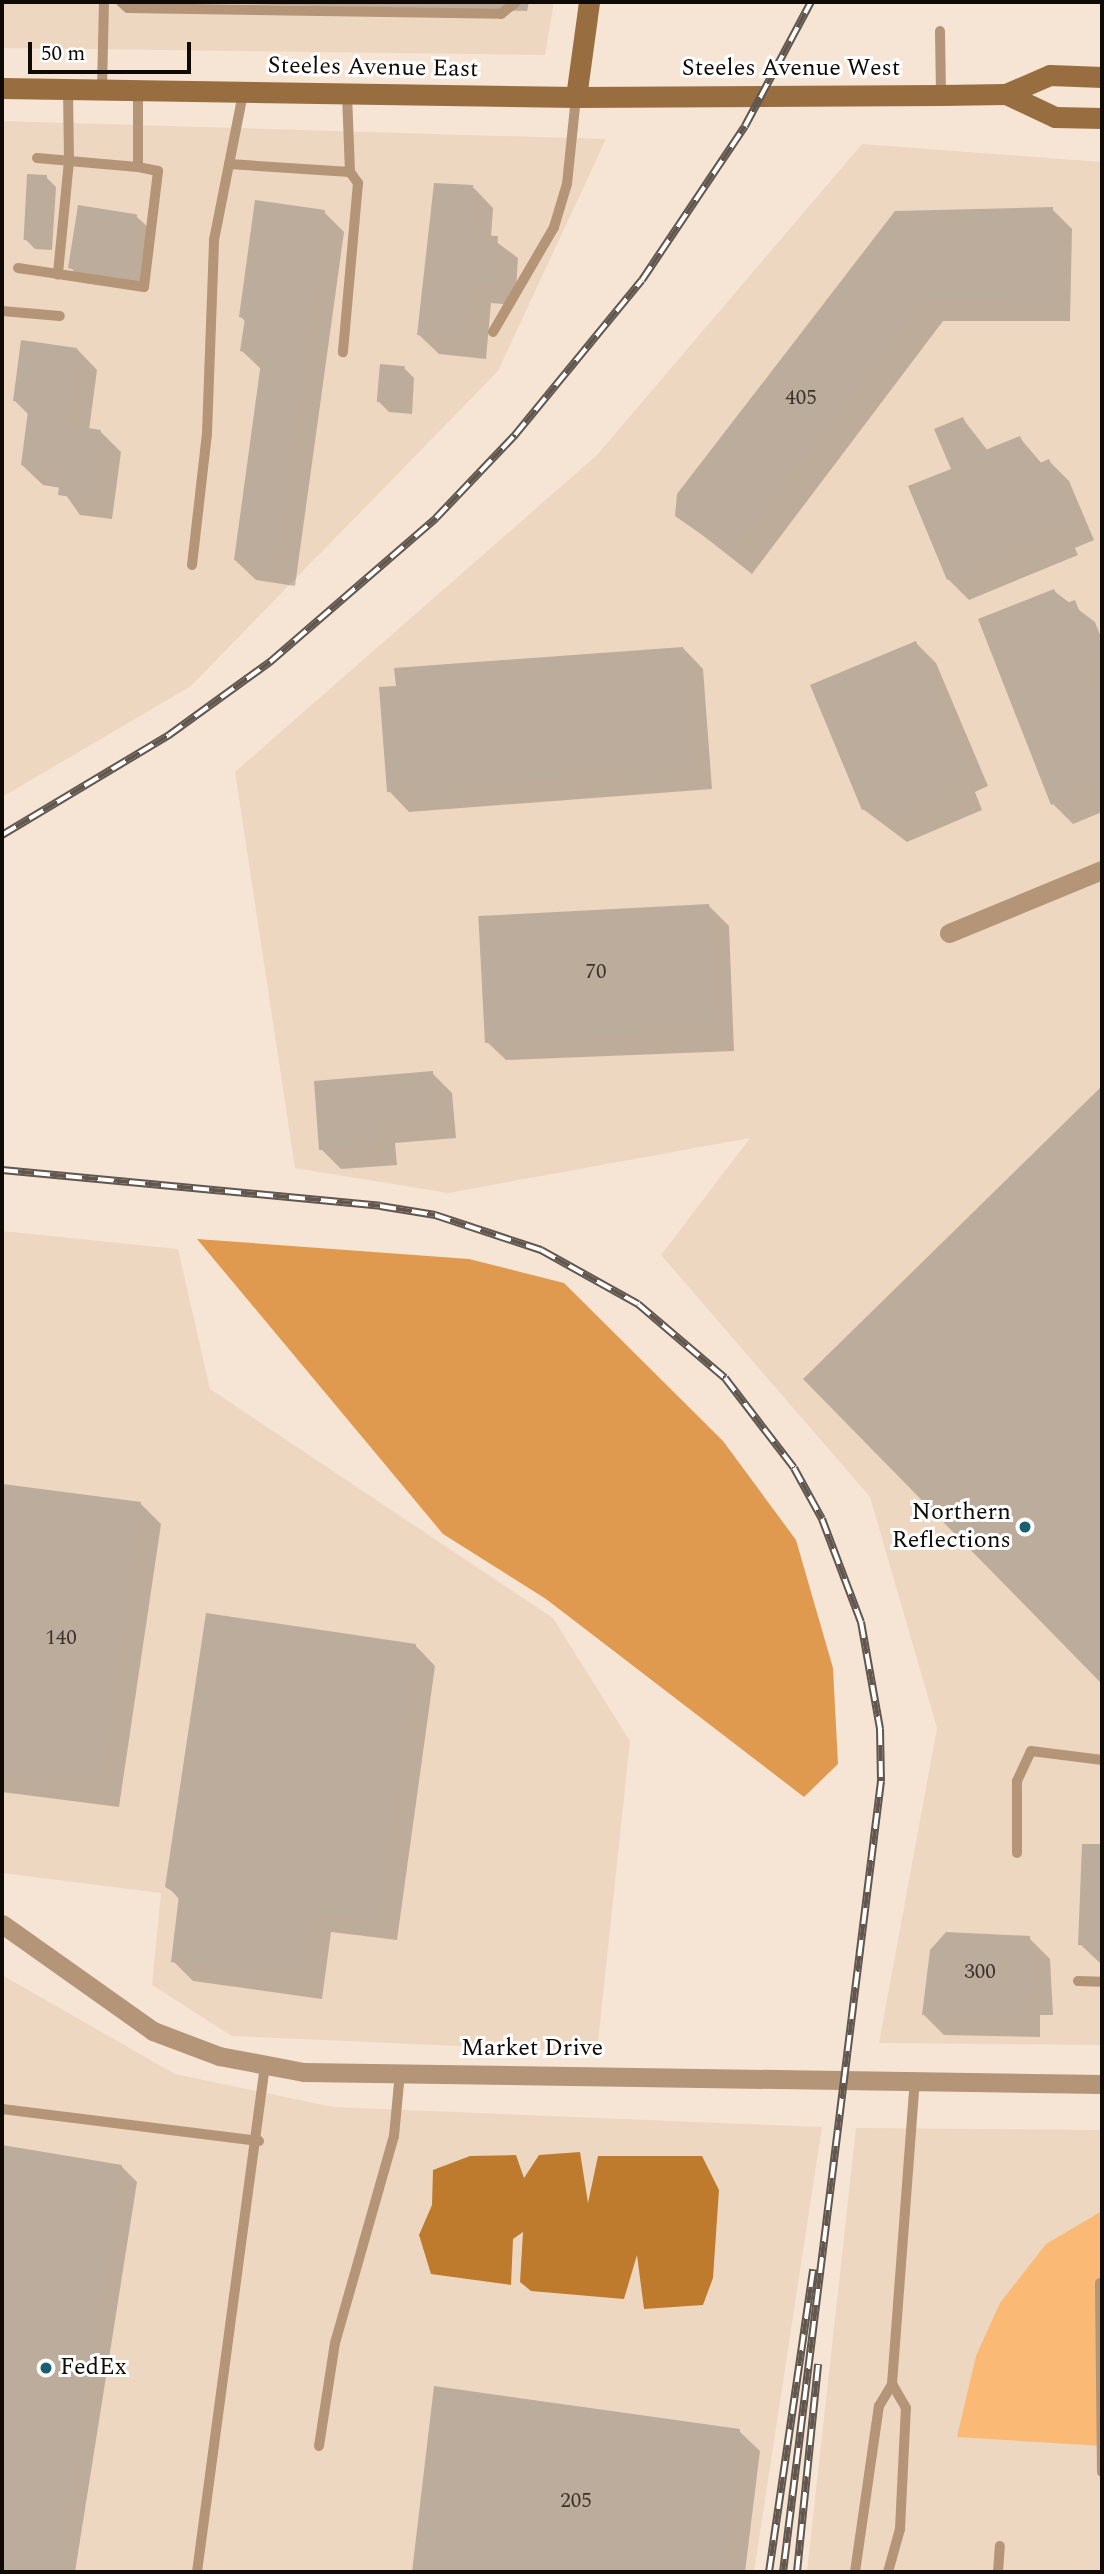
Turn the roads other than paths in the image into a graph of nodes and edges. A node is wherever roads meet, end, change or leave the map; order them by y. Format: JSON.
{"nodes":[{"id":1,"x":104,"y":2,"type":"edge"},
{"id":2,"x":121,"y":2,"type":"edge"},
{"id":3,"x":516,"y":2,"type":"edge"},
{"id":4,"x":589,"y":2,"type":"edge"},
{"id":5,"x":940,"y":31,"type":"dead end"},
{"id":6,"x":1102,"y":77,"type":"edge"},
{"id":7,"x":2,"y":88,"type":"edge"},
{"id":8,"x":68,"y":89,"type":"junction"},
{"id":9,"x":102,"y":90,"type":"junction"},
{"id":10,"x":138,"y":90,"type":"junction"},
{"id":11,"x":243,"y":92,"type":"junction"},
{"id":12,"x":347,"y":94,"type":"junction"},
{"id":13,"x":1006,"y":94,"type":"junction"},
{"id":14,"x":941,"y":95,"type":"junction"},
{"id":15,"x":576,"y":97,"type":"junction"},
{"id":16,"x":1102,"y":118,"type":"edge"},
{"id":17,"x":37,"y":158,"type":"dead end"},
{"id":18,"x":69,"y":161,"type":"junction"},
{"id":19,"x":229,"y":164,"type":"junction"},
{"id":20,"x":138,"y":167,"type":"junction"},
{"id":21,"x":350,"y":172,"type":"junction"},
{"id":22,"x":18,"y":268,"type":"dead end"},
{"id":23,"x":58,"y":274,"type":"junction"},
{"id":24,"x":2,"y":311,"type":"edge"},
{"id":25,"x":60,"y":316,"type":"dead end"},
{"id":26,"x":493,"y":332,"type":"dead end"},
{"id":27,"x":343,"y":352,"type":"dead end"},
{"id":28,"x":192,"y":565,"type":"dead end"},
{"id":29,"x":1102,"y":870,"type":"edge"},
{"id":30,"x":949,"y":933,"type":"dead end"},
{"id":31,"x":1102,"y":1760,"type":"edge"},
{"id":32,"x":1017,"y":1853,"type":"dead end"},
{"id":33,"x":2,"y":1924,"type":"edge"},
{"id":34,"x":1078,"y":1981,"type":"dead end"},
{"id":35,"x":1102,"y":1982,"type":"edge"},
{"id":36,"x":265,"y":2065,"type":"junction"},
{"id":37,"x":400,"y":2073,"type":"junction"},
{"id":38,"x":915,"y":2080,"type":"junction"},
{"id":39,"x":1102,"y":2084,"type":"edge"},
{"id":40,"x":2,"y":2109,"type":"edge"},
{"id":41,"x":259,"y":2141,"type":"junction"},
{"id":42,"x":1100,"y":2283,"type":"dead end"},
{"id":43,"x":892,"y":2384,"type":"junction"},
{"id":44,"x":319,"y":2446,"type":"dead end"},
{"id":45,"x":1102,"y":2472,"type":"edge"},
{"id":46,"x":1000,"y":2546,"type":"dead end"},
{"id":47,"x":197,"y":2572,"type":"edge"},
{"id":48,"x":855,"y":2572,"type":"edge"},
{"id":49,"x":888,"y":2572,"type":"edge"},
{"id":50,"x":998,"y":2572,"type":"edge"}],
"edges":[{"from":1,"to":9,"type":"lane"},
{"from":2,"to":3,"type":"lane"},
{"from":4,"to":15,"type":"main road"},
{"from":5,"to":14,"type":"lane"},
{"from":6,"to":13,"type":"main road","name":"Steeles Avenue West"},
{"from":7,"to":8,"type":"main road","name":"Steeles Avenue East"},
{"from":8,"to":9,"type":"main road","name":"Steeles Avenue East"},
{"from":8,"to":18,"type":"lane"},
{"from":9,"to":10,"type":"main road","name":"Steeles Avenue East"},
{"from":10,"to":11,"type":"main road","name":"Steeles Avenue East"},
{"from":10,"to":20,"type":"lane"},
{"from":11,"to":12,"type":"main road","name":"Steeles Avenue East"},
{"from":11,"to":19,"type":"lane"},
{"from":12,"to":15,"type":"main road","name":"Steeles Avenue East"},
{"from":12,"to":21,"type":"lane"},
{"from":13,"to":14,"type":"main road","name":"Steeles Avenue West"},
{"from":13,"to":16,"type":"main road","name":"Steeles Avenue West"},
{"from":14,"to":15,"type":"main road","name":"Steeles Avenue West"},
{"from":15,"to":26,"type":"lane"},
{"from":17,"to":18,"type":"lane"},
{"from":18,"to":20,"type":"lane"},
{"from":18,"to":23,"type":"lane"},
{"from":19,"to":21,"type":"lane"},
{"from":19,"to":28,"type":"lane"},
{"from":20,"to":23,"type":"lane"},
{"from":21,"to":27,"type":"lane"},
{"from":22,"to":23,"type":"lane"},
{"from":24,"to":25,"type":"lane"},
{"from":29,"to":30,"type":"street"},
{"from":31,"to":32,"type":"lane"},
{"from":33,"to":36,"type":"street","name":"Market Drive"},
{"from":34,"to":35,"type":"lane"},
{"from":36,"to":37,"type":"street","name":"Market Drive"},
{"from":36,"to":41,"type":"lane"},
{"from":37,"to":38,"type":"street","name":"Market Drive"},
{"from":37,"to":44,"type":"lane"},
{"from":38,"to":39,"type":"street","name":"Market Drive"},
{"from":38,"to":43,"type":"lane"},
{"from":40,"to":41,"type":"lane"},
{"from":41,"to":47,"type":"lane"},
{"from":42,"to":45,"type":"lane"},
{"from":43,"to":48,"type":"lane"},
{"from":43,"to":49,"type":"lane"},
{"from":46,"to":50,"type":"lane"}]}
